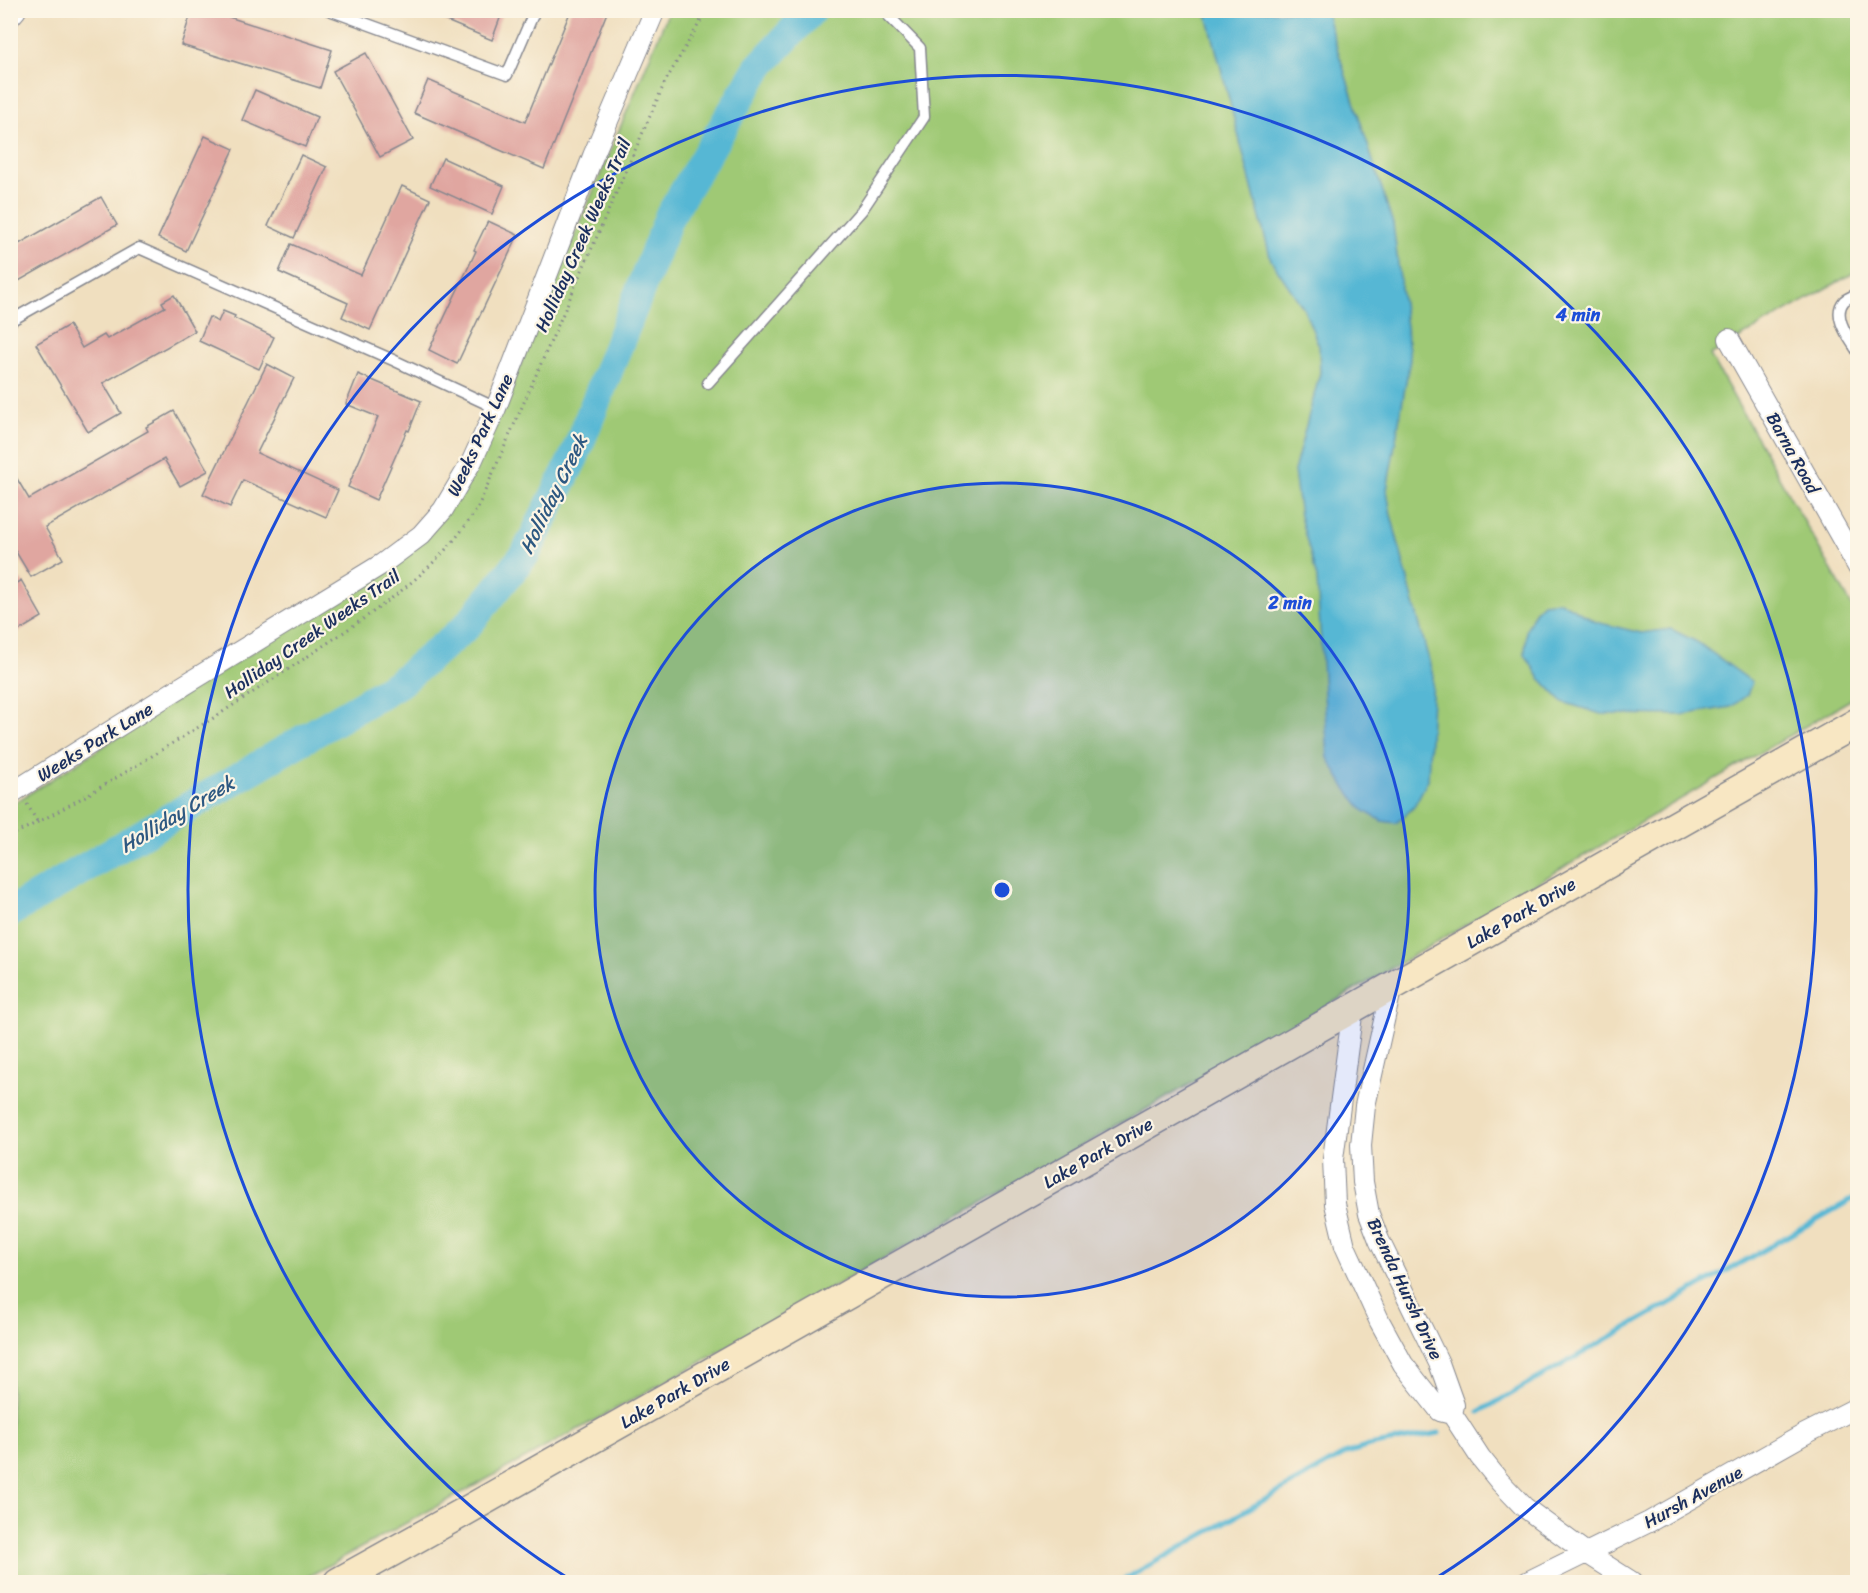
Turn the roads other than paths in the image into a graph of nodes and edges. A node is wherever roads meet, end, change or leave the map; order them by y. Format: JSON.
{"nodes":[{"id":1,"x":16,"y":10,"type":"edge"},
{"id":2,"x":329,"y":10,"type":"edge"},
{"id":3,"x":535,"y":10,"type":"edge"},
{"id":4,"x":655,"y":10,"type":"edge"},
{"id":5,"x":883,"y":10,"type":"edge"},
{"id":6,"x":10,"y":17,"type":"edge"},
{"id":7,"x":1857,"y":293,"type":"edge"},
{"id":8,"x":10,"y":321,"type":"edge"},
{"id":9,"x":1729,"y":339,"type":"dead end"},
{"id":10,"x":1857,"y":352,"type":"edge"},
{"id":11,"x":708,"y":383,"type":"dead end"},
{"id":12,"x":496,"y":408,"type":"junction"},
{"id":13,"x":1857,"y":567,"type":"edge"},
{"id":14,"x":1857,"y":722,"type":"edge"},
{"id":15,"x":15,"y":792,"type":"edge"},
{"id":16,"x":1392,"y":985,"type":"junction"},
{"id":17,"x":1353,"y":1008,"type":"junction"},
{"id":18,"x":1857,"y":1407,"type":"edge"},
{"id":19,"x":1452,"y":1414,"type":"junction"},
{"id":20,"x":1585,"y":1552,"type":"junction"},
{"id":21,"x":338,"y":1582,"type":"edge"},
{"id":22,"x":1527,"y":1582,"type":"edge"},
{"id":23,"x":1632,"y":1582,"type":"edge"}],
"edges":[{"from":1,"to":6,"type":"street"},
{"from":2,"to":3,"type":"lane"},
{"from":4,"to":12,"type":"street","name":"Weeks Park Lane"},
{"from":5,"to":11,"type":"lane"},
{"from":7,"to":10,"type":"lane"},
{"from":8,"to":12,"type":"lane"},
{"from":9,"to":13,"type":"street","name":"Barna Road"},
{"from":12,"to":15,"type":"street","name":"Weeks Park Lane"},
{"from":14,"to":16,"type":"street","name":"Lake Park Drive"},
{"from":16,"to":17,"type":"street","name":"Lake Park Drive"},
{"from":16,"to":19,"type":"street","name":"Brenda Hursh Drive"},
{"from":17,"to":19,"type":"street","name":"Brenda Hursh Drive"},
{"from":17,"to":21,"type":"street","name":"Lake Park Drive"},
{"from":18,"to":20,"type":"street","name":"Hursh Avenue"},
{"from":19,"to":20,"type":"street","name":"Brenda Hursh Drive"},
{"from":20,"to":22,"type":"street","name":"Hursh Avenue"},
{"from":20,"to":23,"type":"street","name":"Brenda Hursh Drive"}]}
